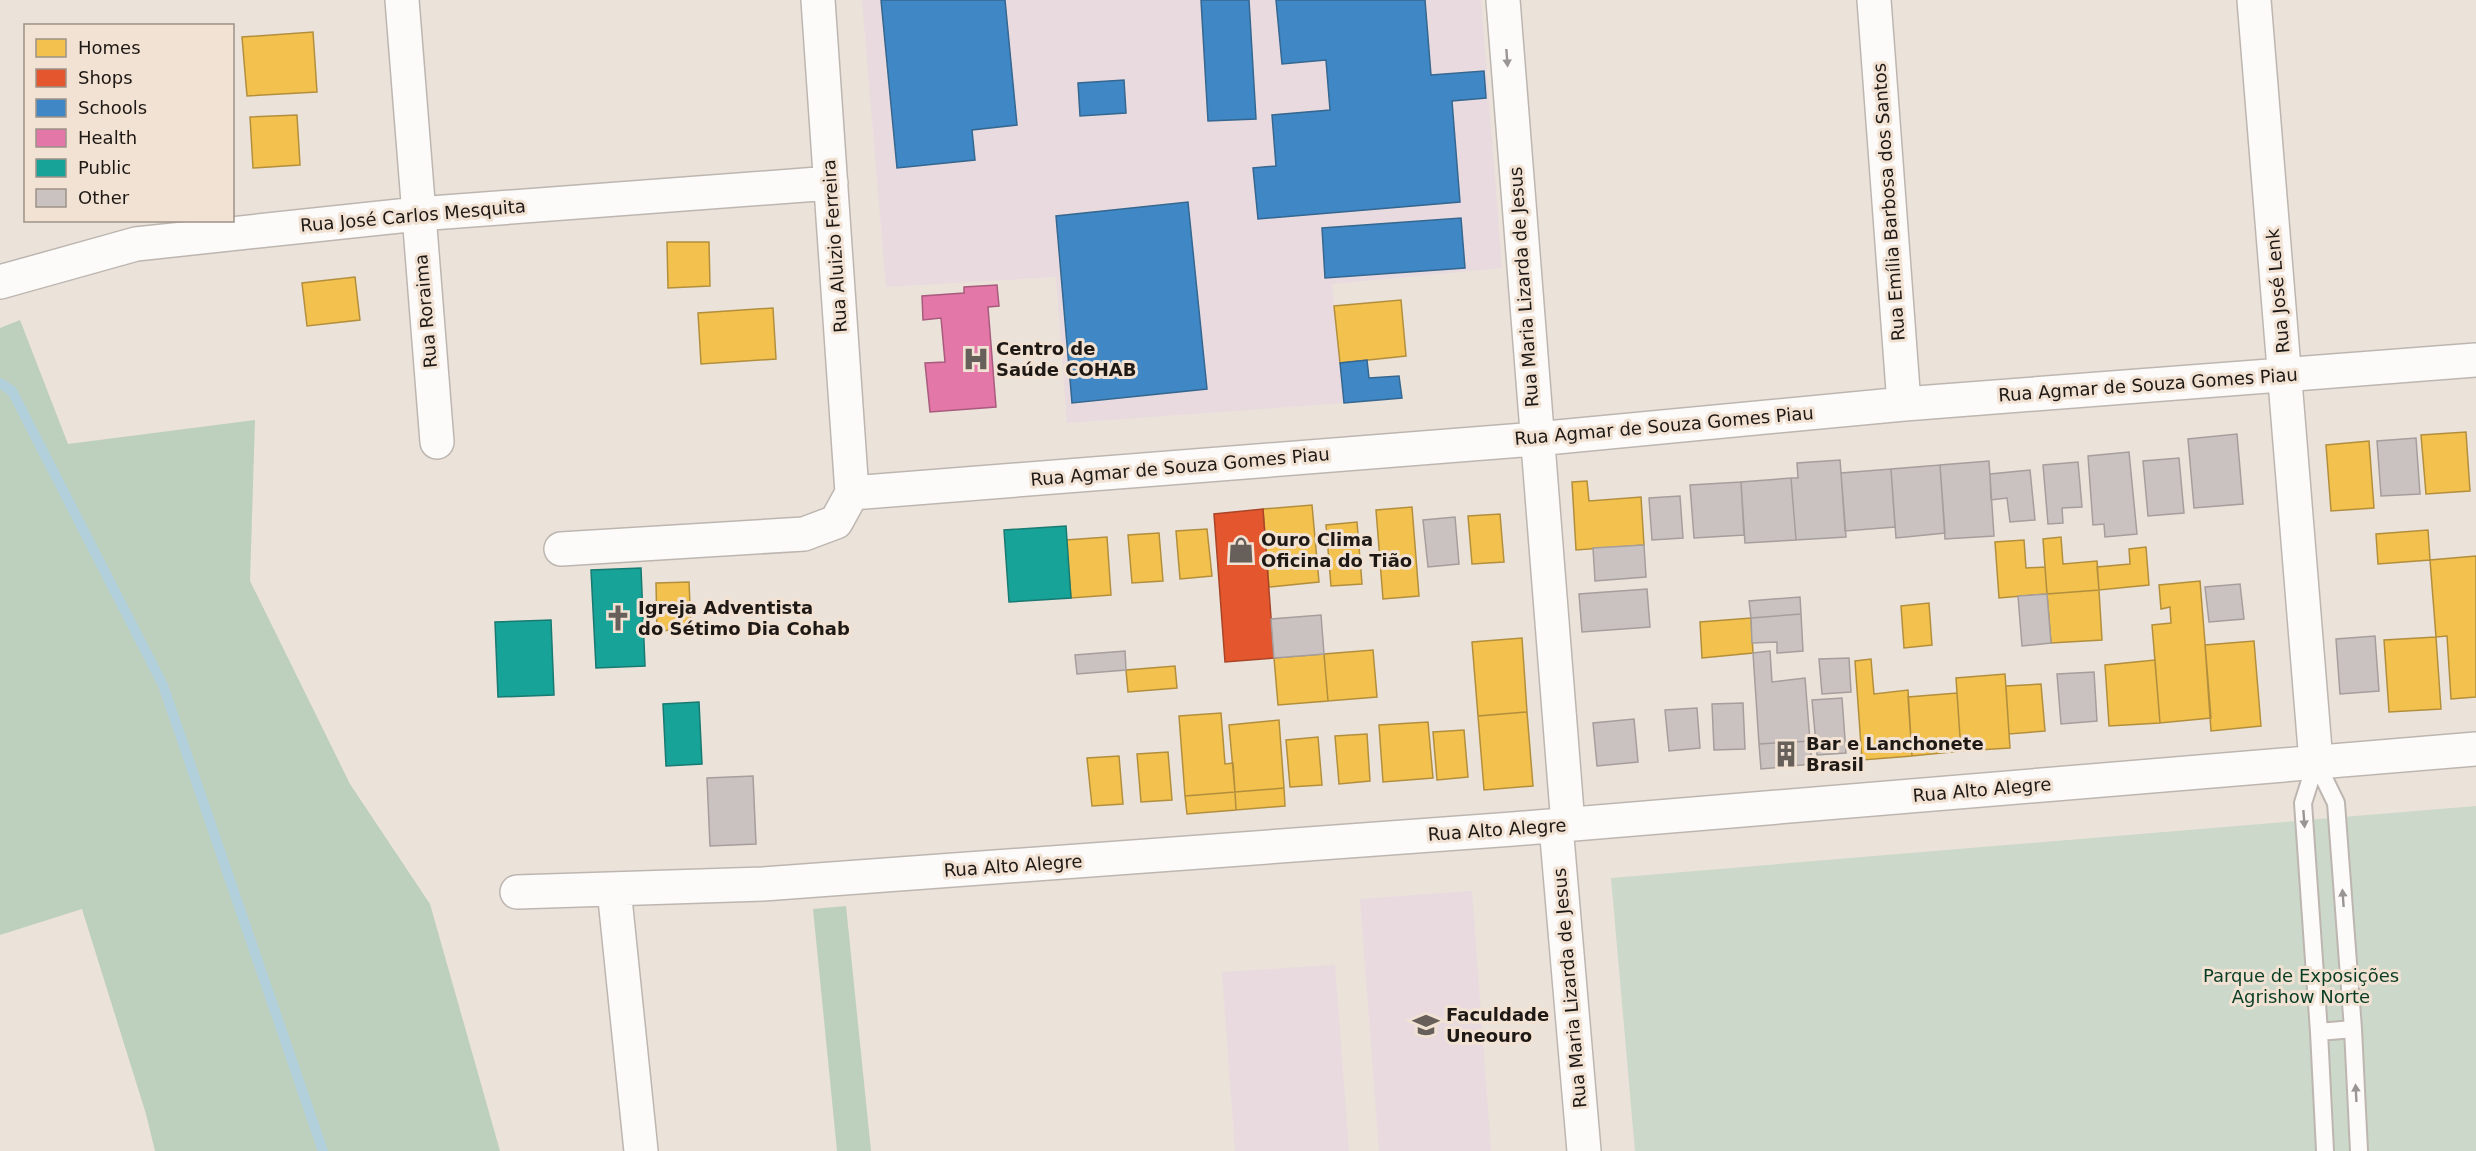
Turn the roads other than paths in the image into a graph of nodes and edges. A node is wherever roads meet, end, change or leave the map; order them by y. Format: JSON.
{"nodes":[{"id":1,"x":402,"y":0,"type":"edge"},
{"id":2,"x":818,"y":0,"type":"edge"},
{"id":3,"x":1503,"y":0,"type":"edge"},
{"id":4,"x":1874,"y":0,"type":"edge"},
{"id":5,"x":2254,"y":0,"type":"edge"},
{"id":6,"x":831,"y":183,"type":"junction"},
{"id":7,"x":418,"y":214,"type":"junction"},
{"id":8,"x":0,"y":282,"type":"edge"},
{"id":9,"x":2476,"y":360,"type":"edge"},
{"id":10,"x":2284,"y":375,"type":"junction"},
{"id":11,"x":1904,"y":404,"type":"junction"},
{"id":12,"x":1536,"y":439,"type":"junction"},
{"id":13,"x":437,"y":442,"type":"dead end"},
{"id":14,"x":852,"y":493,"type":"junction"},
{"id":15,"x":561,"y":549,"type":"dead end"},
{"id":16,"x":2476,"y":749,"type":"edge"},
{"id":17,"x":2316,"y":762,"type":"junction"},
{"id":18,"x":1562,"y":825,"type":"junction"},
{"id":19,"x":614,"y":889,"type":"junction"},
{"id":20,"x":517,"y":892,"type":"dead end"},
{"id":21,"x":2353,"y":1029,"type":"junction"},
{"id":22,"x":2319,"y":1032,"type":"junction"},
{"id":23,"x":641,"y":1151,"type":"edge"},
{"id":24,"x":1584,"y":1151,"type":"edge"},
{"id":25,"x":2325,"y":1151,"type":"edge"},
{"id":26,"x":2359,"y":1151,"type":"edge"}],
"edges":[{"from":1,"to":7,"type":"street","name":"Rua Roraima"},
{"from":2,"to":6,"type":"street","name":"Rua Aluizio Ferreira"},
{"from":3,"to":12,"type":"street","name":"Rua Maria Lizarda de Jesus","one_way":true},
{"from":4,"to":11,"type":"street","name":"Rua Emília Barbosa dos Santos"},
{"from":5,"to":10,"type":"street","name":"Rua José Lenk"},
{"from":6,"to":7,"type":"street","name":"Rua José Carlos Mesquita"},
{"from":6,"to":14,"type":"street","name":"Rua Aluizio Ferreira"},
{"from":7,"to":8,"type":"street","name":"Rua José Carlos Mesquita"},
{"from":7,"to":13,"type":"street","name":"Rua Roraima"},
{"from":9,"to":10,"type":"street","name":"Rua Agmar de Souza Gomes Piau"},
{"from":10,"to":11,"type":"street","name":"Rua Agmar de Souza Gomes Piau"},
{"from":10,"to":17,"type":"street","name":"Rua José Lenk"},
{"from":11,"to":12,"type":"street","name":"Rua Agmar de Souza Gomes Piau"},
{"from":12,"to":14,"type":"street","name":"Rua Agmar de Souza Gomes Piau"},
{"from":12,"to":18,"type":"street","name":"Rua Maria Lizarda de Jesus"},
{"from":14,"to":15,"type":"street"},
{"from":16,"to":17,"type":"street","name":"Rua Alto Alegre"},
{"from":17,"to":18,"type":"street","name":"Rua Alto Alegre"},
{"from":21,"to":17,"type":"lane","one_way":true},
{"from":17,"to":22,"type":"lane","one_way":true},
{"from":18,"to":19,"type":"street","name":"Rua Alto Alegre"},
{"from":18,"to":24,"type":"street","name":"Rua Maria Lizarda de Jesus"},
{"from":19,"to":20,"type":"street","name":"Rua Alto Alegre"},
{"from":19,"to":23,"type":"street"},
{"from":21,"to":22,"type":"lane"},
{"from":26,"to":21,"type":"lane","one_way":true},
{"from":22,"to":25,"type":"lane"}]}
